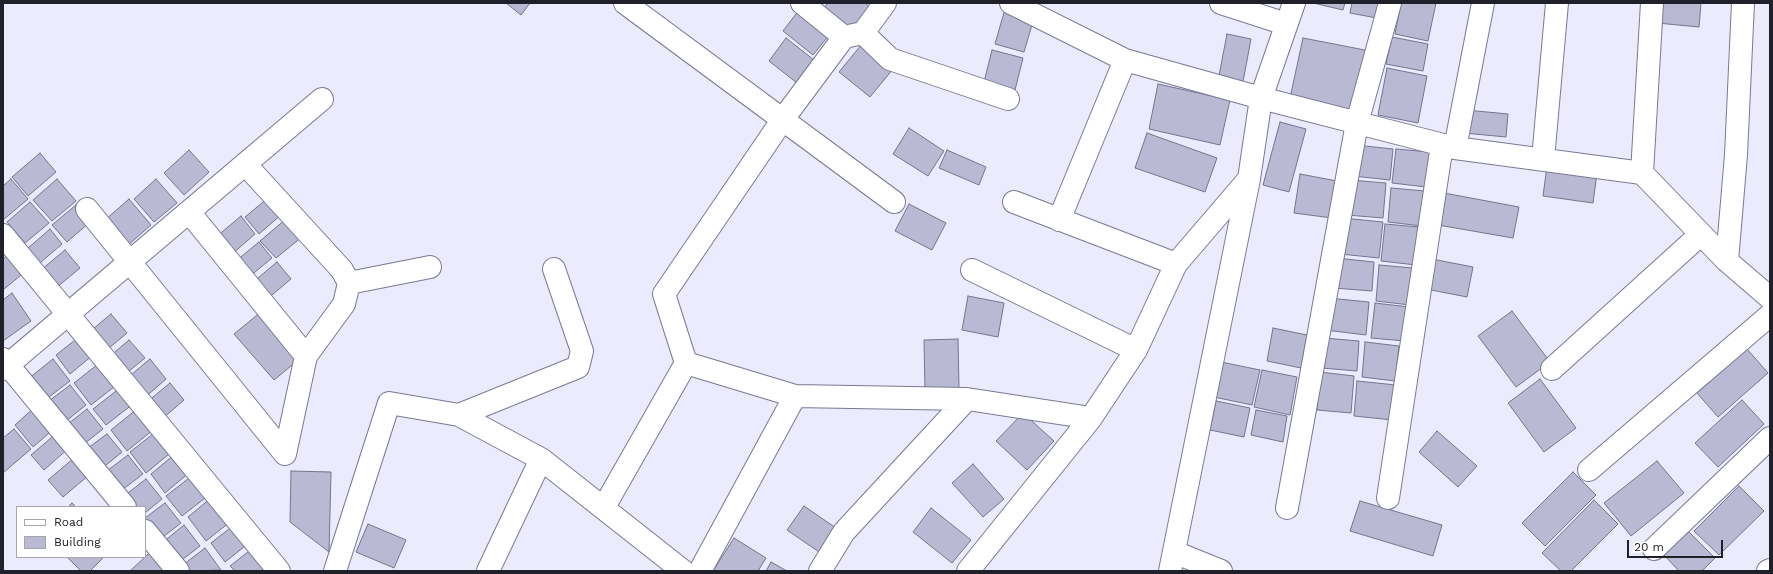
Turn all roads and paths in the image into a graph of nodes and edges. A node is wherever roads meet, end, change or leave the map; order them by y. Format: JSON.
{"nodes":[{"id":1,"x":625,"y":3,"type":"edge"},
{"id":2,"x":802,"y":3,"type":"edge"},
{"id":3,"x":885,"y":3,"type":"edge"},
{"id":4,"x":1011,"y":3,"type":"edge"},
{"id":5,"x":1221,"y":3,"type":"edge"},
{"id":6,"x":1294,"y":3,"type":"edge"},
{"id":7,"x":1390,"y":3,"type":"edge"},
{"id":8,"x":1483,"y":3,"type":"edge"},
{"id":9,"x":1557,"y":3,"type":"edge"},
{"id":10,"x":1652,"y":3,"type":"edge"},
{"id":11,"x":1743,"y":3,"type":"edge"},
{"id":12,"x":1286,"y":24,"type":"junction"},
{"id":13,"x":854,"y":35,"type":"junction"},
{"id":14,"x":1125,"y":60,"type":"junction"},
{"id":15,"x":1261,"y":98,"type":"junction"},
{"id":16,"x":322,"y":99,"type":"dead end"},
{"id":17,"x":1008,"y":99,"type":"dead end"},
{"id":18,"x":783,"y":119,"type":"junction"},
{"id":19,"x":1357,"y":123,"type":"junction"},
{"id":20,"x":1448,"y":146,"type":"junction"},
{"id":21,"x":1543,"y":158,"type":"junction"},
{"id":22,"x":245,"y":164,"type":"junction"},
{"id":23,"x":1642,"y":173,"type":"junction"},
{"id":24,"x":1249,"y":179,"type":"junction"},
{"id":25,"x":894,"y":202,"type":"dead end"},
{"id":26,"x":1014,"y":202,"type":"dead end"},
{"id":27,"x":87,"y":210,"type":"dead end"},
{"id":28,"x":189,"y":212,"type":"junction"},
{"id":29,"x":1059,"y":220,"type":"junction"},
{"id":30,"x":3,"y":235,"type":"edge"},
{"id":31,"x":1700,"y":235,"type":"junction"},
{"id":32,"x":1727,"y":261,"type":"junction"},
{"id":33,"x":129,"y":262,"type":"junction"},
{"id":34,"x":1176,"y":264,"type":"junction"},
{"id":35,"x":430,"y":267,"type":"dead end"},
{"id":36,"x":554,"y":269,"type":"dead end"},
{"id":37,"x":972,"y":270,"type":"dead end"},
{"id":38,"x":349,"y":283,"type":"junction"},
{"id":39,"x":1770,"y":298,"type":"edge"},
{"id":40,"x":67,"y":314,"type":"junction"},
{"id":41,"x":1770,"y":315,"type":"edge"},
{"id":42,"x":1136,"y":350,"type":"junction"},
{"id":43,"x":306,"y":356,"type":"junction"},
{"id":44,"x":686,"y":362,"type":"junction"},
{"id":45,"x":4,"y":364,"type":"edge"},
{"id":46,"x":1552,"y":369,"type":"dead end"},
{"id":47,"x":795,"y":396,"type":"junction"},
{"id":48,"x":967,"y":399,"type":"junction"},
{"id":49,"x":459,"y":415,"type":"junction"},
{"id":50,"x":1092,"y":418,"type":"junction"},
{"id":51,"x":1770,"y":438,"type":"edge"},
{"id":52,"x":541,"y":459,"type":"junction"},
{"id":53,"x":1589,"y":470,"type":"dead end"},
{"id":54,"x":1388,"y":498,"type":"dead end"},
{"id":55,"x":124,"y":506,"type":"edge"},
{"id":56,"x":604,"y":507,"type":"junction"},
{"id":57,"x":1287,"y":508,"type":"dead end"},
{"id":58,"x":146,"y":532,"type":"edge"},
{"id":59,"x":1654,"y":549,"type":"dead end"},
{"id":60,"x":1172,"y":561,"type":"edge"},
{"id":61,"x":178,"y":571,"type":"edge"},
{"id":62,"x":279,"y":571,"type":"edge"},
{"id":63,"x":335,"y":571,"type":"edge"},
{"id":64,"x":488,"y":571,"type":"edge"},
{"id":65,"x":683,"y":571,"type":"edge"},
{"id":66,"x":700,"y":571,"type":"edge"},
{"id":67,"x":820,"y":571,"type":"edge"},
{"id":68,"x":968,"y":571,"type":"edge"},
{"id":69,"x":1221,"y":571,"type":"edge"}],
"edges":[{"from":1,"to":18,"type":"street"},
{"from":2,"to":13,"type":"street"},
{"from":3,"to":13,"type":"street"},
{"from":4,"to":14,"type":"street"},
{"from":5,"to":12,"type":"street"},
{"from":6,"to":12,"type":"street"},
{"from":7,"to":19,"type":"street"},
{"from":8,"to":20,"type":"street"},
{"from":9,"to":21,"type":"street"},
{"from":10,"to":23,"type":"street"},
{"from":11,"to":32,"type":"street"},
{"from":12,"to":15,"type":"street"},
{"from":13,"to":17,"type":"street"},
{"from":13,"to":18,"type":"street"},
{"from":14,"to":15,"type":"street"},
{"from":14,"to":29,"type":"street"},
{"from":15,"to":19,"type":"street"},
{"from":15,"to":24,"type":"street"},
{"from":16,"to":22,"type":"street"},
{"from":18,"to":25,"type":"street"},
{"from":18,"to":44,"type":"street"},
{"from":19,"to":20,"type":"street"},
{"from":19,"to":57,"type":"street"},
{"from":20,"to":21,"type":"street"},
{"from":20,"to":54,"type":"street"},
{"from":21,"to":23,"type":"street"},
{"from":22,"to":28,"type":"street"},
{"from":22,"to":38,"type":"street"},
{"from":23,"to":31,"type":"street"},
{"from":24,"to":34,"type":"street"},
{"from":24,"to":60,"type":"street"},
{"from":26,"to":29,"type":"street"},
{"from":27,"to":33,"type":"street"},
{"from":28,"to":33,"type":"street"},
{"from":28,"to":43,"type":"street"},
{"from":29,"to":34,"type":"street"},
{"from":30,"to":40,"type":"street"},
{"from":31,"to":32,"type":"street"},
{"from":31,"to":46,"type":"street"},
{"from":32,"to":39,"type":"street"},
{"from":33,"to":40,"type":"street"},
{"from":33,"to":43,"type":"street"},
{"from":34,"to":42,"type":"street"},
{"from":35,"to":38,"type":"street"},
{"from":36,"to":49,"type":"street"},
{"from":37,"to":42,"type":"street"},
{"from":38,"to":43,"type":"street"},
{"from":40,"to":45,"type":"street"},
{"from":40,"to":62,"type":"street"},
{"from":41,"to":53,"type":"street"},
{"from":42,"to":50,"type":"street"},
{"from":44,"to":47,"type":"street"},
{"from":44,"to":56,"type":"street"},
{"from":45,"to":55,"type":"street"},
{"from":47,"to":48,"type":"street"},
{"from":47,"to":66,"type":"street"},
{"from":48,"to":50,"type":"street"},
{"from":48,"to":67,"type":"street"},
{"from":49,"to":52,"type":"street"},
{"from":49,"to":63,"type":"street"},
{"from":50,"to":68,"type":"street"},
{"from":51,"to":59,"type":"street"},
{"from":52,"to":56,"type":"street"},
{"from":52,"to":64,"type":"street"},
{"from":56,"to":65,"type":"street"},
{"from":58,"to":61,"type":"street"},
{"from":60,"to":69,"type":"street"}]}
